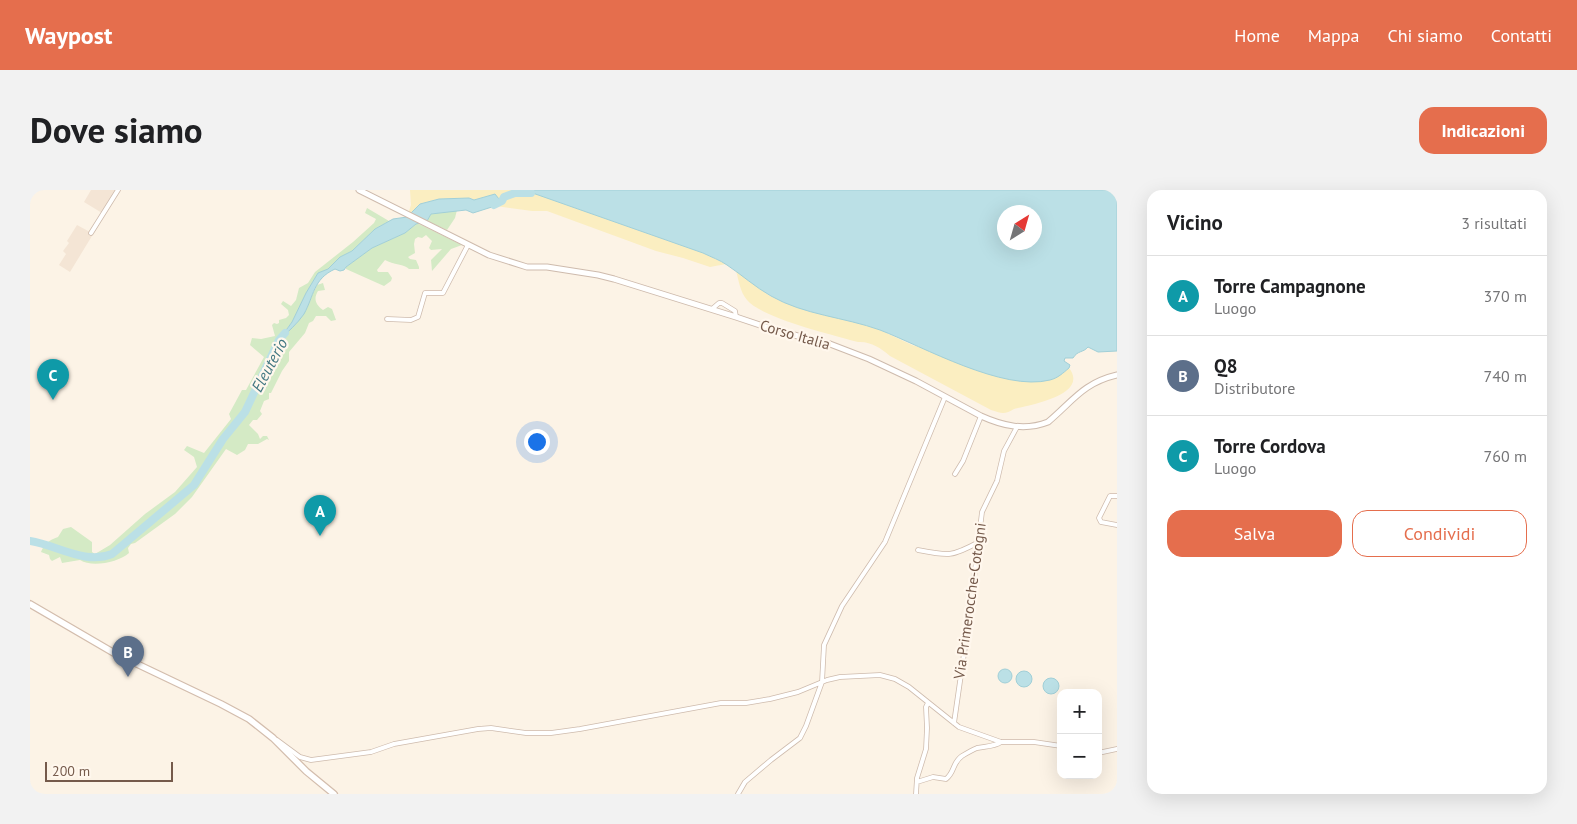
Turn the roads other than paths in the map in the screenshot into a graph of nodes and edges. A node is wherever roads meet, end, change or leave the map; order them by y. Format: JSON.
{"nodes":[{"id":1,"x":118,"y":190,"type":"edge"},
{"id":2,"x":359,"y":190,"type":"edge"},
{"id":3,"x":91,"y":233,"type":"dead end"},
{"id":4,"x":468,"y":245,"type":"junction"},
{"id":5,"x":712,"y":309,"type":"junction"},
{"id":6,"x":736,"y":317,"type":"junction"},
{"id":7,"x":387,"y":319,"type":"dead end"},
{"id":8,"x":1117,"y":376,"type":"edge"},
{"id":9,"x":945,"y":397,"type":"junction"},
{"id":10,"x":981,"y":416,"type":"junction"},
{"id":11,"x":1017,"y":427,"type":"junction"},
{"id":12,"x":955,"y":474,"type":"dead end"},
{"id":13,"x":1117,"y":496,"type":"edge"},
{"id":14,"x":1117,"y":525,"type":"edge"},
{"id":15,"x":979,"y":542,"type":"junction"},
{"id":16,"x":918,"y":550,"type":"dead end"},
{"id":17,"x":30,"y":604,"type":"edge"},
{"id":18,"x":822,"y":682,"type":"junction"},
{"id":19,"x":928,"y":703,"type":"junction"},
{"id":20,"x":954,"y":723,"type":"junction"},
{"id":21,"x":273,"y":738,"type":"junction"},
{"id":22,"x":1001,"y":742,"type":"junction"},
{"id":23,"x":1057,"y":745,"type":"edge"},
{"id":24,"x":1117,"y":748,"type":"edge"},
{"id":25,"x":1102,"y":752,"type":"edge"},
{"id":26,"x":917,"y":782,"type":"junction"},
{"id":27,"x":334,"y":794,"type":"edge"},
{"id":28,"x":738,"y":794,"type":"edge"},
{"id":29,"x":916,"y":794,"type":"edge"}],
"edges":[{"from":1,"to":3,"type":"street"},
{"from":2,"to":4,"type":"street","name":"Corso Italia"},
{"from":4,"to":5,"type":"street","name":"Corso Italia"},
{"from":4,"to":7,"type":"street"},
{"from":5,"to":6,"type":"street","name":"Corso Italia"},
{"from":5,"to":6,"type":"street"},
{"from":6,"to":9,"type":"street","name":"Corso Italia"},
{"from":8,"to":11,"type":"street","name":"Corso Italia"},
{"from":9,"to":10,"type":"street","name":"Corso Italia"},
{"from":9,"to":18,"type":"street"},
{"from":10,"to":11,"type":"street","name":"Corso Italia"},
{"from":10,"to":12,"type":"street"},
{"from":11,"to":15,"type":"street","name":"Via Primerocche-Cotogni"},
{"from":13,"to":14,"type":"street"},
{"from":15,"to":16,"type":"street"},
{"from":15,"to":20,"type":"street","name":"Via Primerocche-Cotogni"},
{"from":17,"to":21,"type":"main road"},
{"from":18,"to":19,"type":"street"},
{"from":18,"to":21,"type":"street"},
{"from":18,"to":28,"type":"street"},
{"from":19,"to":20,"type":"street"},
{"from":19,"to":26,"type":"street"},
{"from":20,"to":22,"type":"street"},
{"from":21,"to":27,"type":"main road"},
{"from":22,"to":23,"type":"street"},
{"from":22,"to":26,"type":"street"},
{"from":24,"to":25,"type":"street"},
{"from":26,"to":29,"type":"street"}]}
